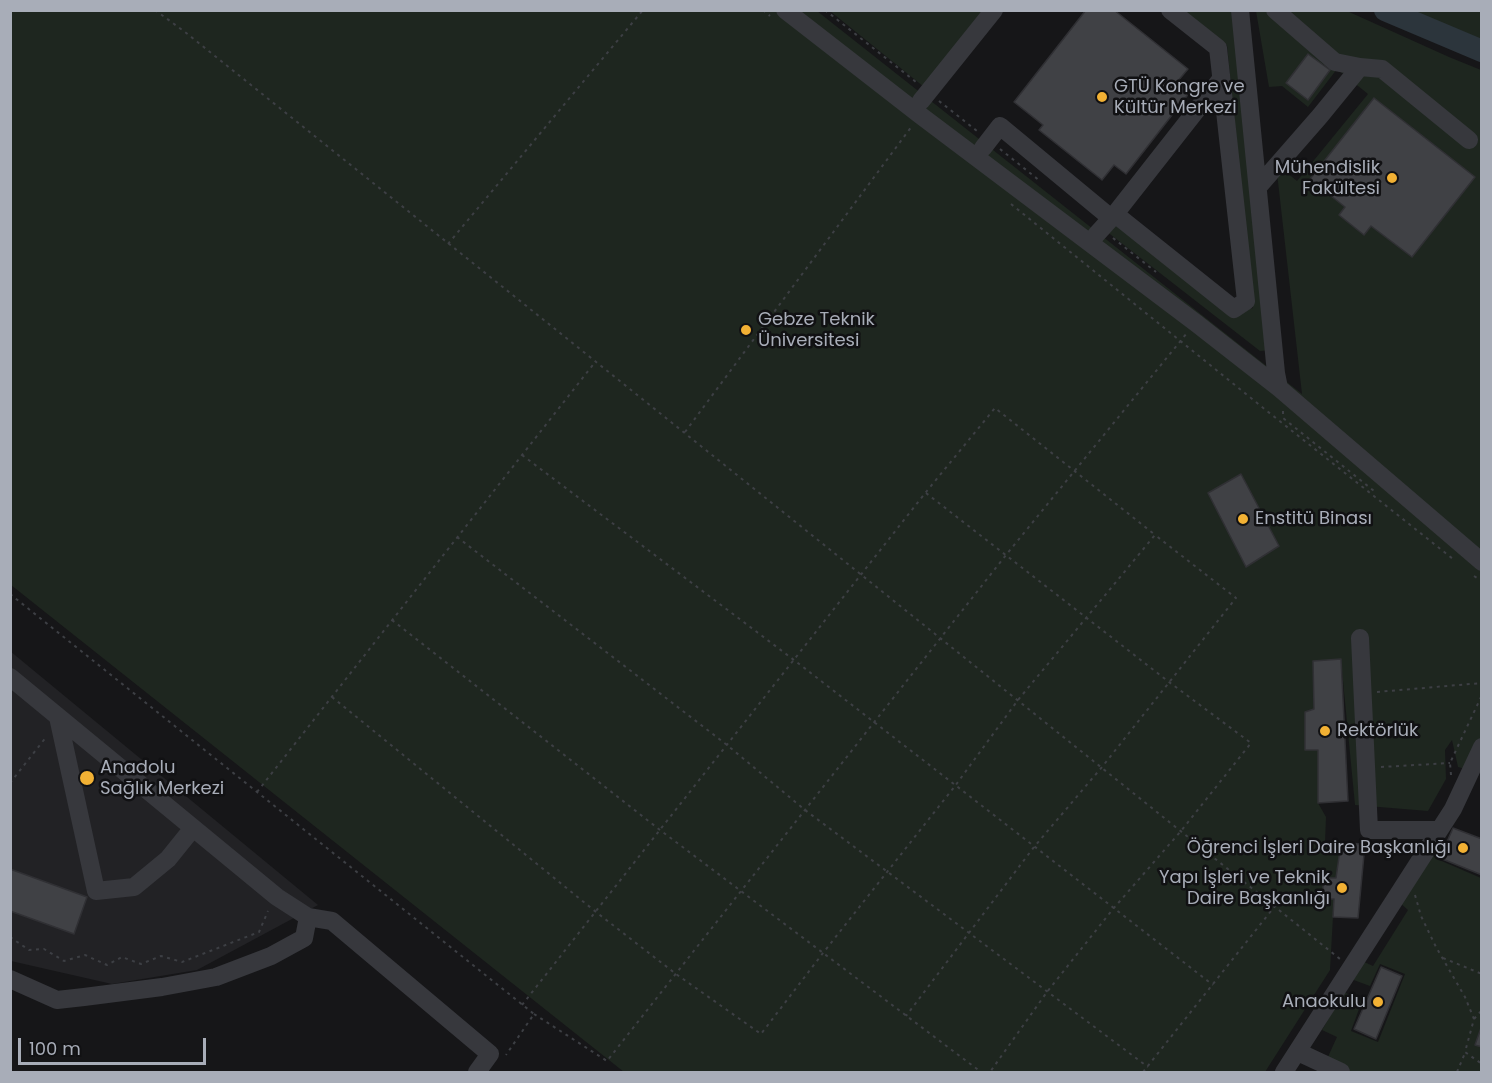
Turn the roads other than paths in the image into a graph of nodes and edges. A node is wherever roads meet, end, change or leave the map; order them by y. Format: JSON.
{"nodes":[{"id":1,"x":804,"y":10,"type":"edge"},
{"id":2,"x":994,"y":10,"type":"edge"},
{"id":3,"x":1170,"y":10,"type":"edge"},
{"id":4,"x":1201,"y":10,"type":"edge"},
{"id":5,"x":1240,"y":10,"type":"edge"},
{"id":6,"x":1275,"y":10,"type":"edge"},
{"id":7,"x":779,"y":14,"type":"edge"},
{"id":8,"x":1194,"y":28,"type":"junction"},
{"id":9,"x":1360,"y":67,"type":"junction"},
{"id":10,"x":1221,"y":79,"type":"junction"},
{"id":11,"x":918,"y":117,"type":"junction"},
{"id":12,"x":1469,"y":140,"type":"dead end"},
{"id":13,"x":983,"y":148,"type":"junction"},
{"id":14,"x":1258,"y":187,"type":"junction"},
{"id":15,"x":1113,"y":216,"type":"junction"},
{"id":16,"x":1096,"y":235,"type":"junction"},
{"id":17,"x":1279,"y":384,"type":"junction"},
{"id":18,"x":1475,"y":569,"type":"edge"},
{"id":19,"x":1360,"y":638,"type":"dead end"},
{"id":20,"x":10,"y":678,"type":"edge"},
{"id":21,"x":58,"y":717,"type":"junction"},
{"id":22,"x":1482,"y":748,"type":"edge"},
{"id":23,"x":193,"y":828,"type":"junction"},
{"id":24,"x":1439,"y":830,"type":"junction"},
{"id":25,"x":308,"y":917,"type":"junction"},
{"id":26,"x":10,"y":979,"type":"edge"},
{"id":27,"x":1298,"y":1052,"type":"junction"},
{"id":28,"x":477,"y":1072,"type":"edge"},
{"id":29,"x":1284,"y":1072,"type":"edge"},
{"id":30,"x":1341,"y":1072,"type":"edge"}],
"edges":[{"from":1,"to":11,"type":"street"},
{"from":2,"to":11,"type":"street"},
{"from":3,"to":8,"type":"street"},
{"from":4,"to":8,"type":"street"},
{"from":5,"to":14,"type":"street"},
{"from":6,"to":9,"type":"street"},
{"from":7,"to":11,"type":"street"},
{"from":8,"to":10,"type":"street"},
{"from":9,"to":12,"type":"street"},
{"from":9,"to":14,"type":"street"},
{"from":10,"to":15,"type":"street"},
{"from":10,"to":15,"type":"street"},
{"from":11,"to":13,"type":"street"},
{"from":11,"to":17,"type":"street"},
{"from":13,"to":15,"type":"street"},
{"from":13,"to":16,"type":"street"},
{"from":14,"to":17,"type":"street"},
{"from":15,"to":16,"type":"street"},
{"from":16,"to":17,"type":"street"},
{"from":17,"to":18,"type":"street"},
{"from":19,"to":24,"type":"street"},
{"from":20,"to":21,"type":"street"},
{"from":21,"to":23,"type":"street"},
{"from":21,"to":23,"type":"street"},
{"from":22,"to":24,"type":"street"},
{"from":23,"to":25,"type":"street"},
{"from":24,"to":27,"type":"street"},
{"from":25,"to":26,"type":"street"},
{"from":25,"to":28,"type":"street"},
{"from":27,"to":29,"type":"street"},
{"from":27,"to":30,"type":"street"}]}
